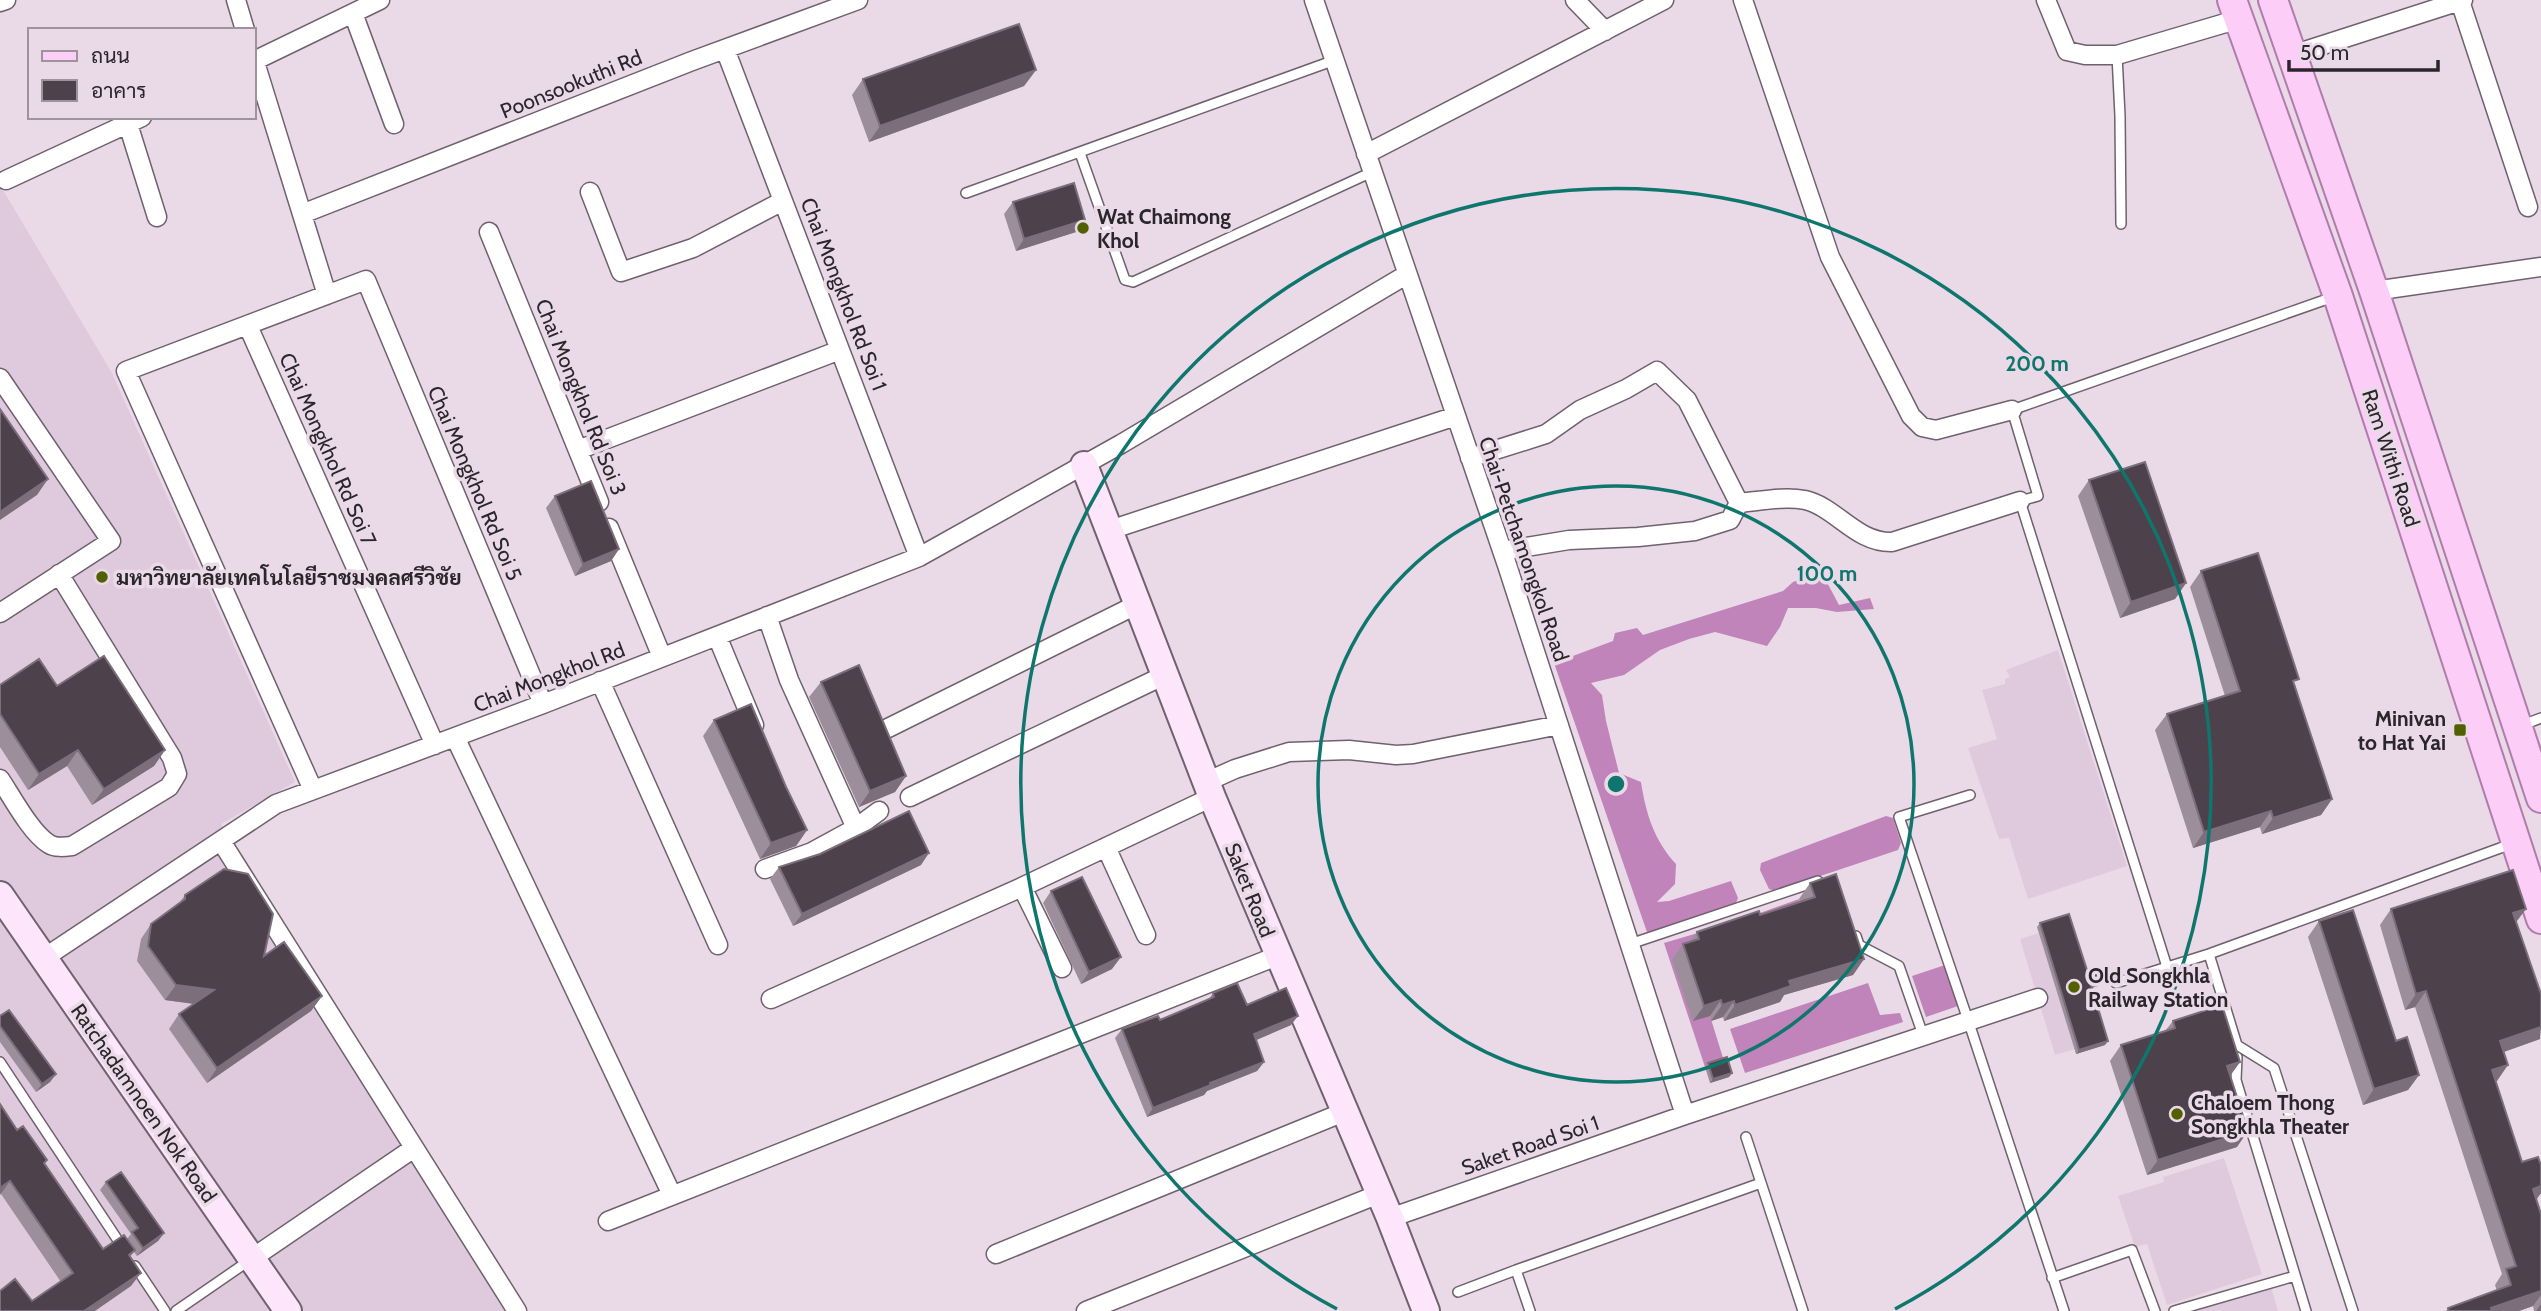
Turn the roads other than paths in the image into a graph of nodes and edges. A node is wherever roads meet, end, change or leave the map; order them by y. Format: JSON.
{"nodes":[{"id":1,"x":6,"y":0,"type":"edge"},
{"id":2,"x":236,"y":0,"type":"edge"},
{"id":3,"x":380,"y":0,"type":"edge"},
{"id":4,"x":858,"y":0,"type":"edge"},
{"id":5,"x":1314,"y":0,"type":"edge"},
{"id":6,"x":1575,"y":0,"type":"edge"},
{"id":7,"x":1664,"y":0,"type":"edge"},
{"id":8,"x":1743,"y":0,"type":"edge"},
{"id":9,"x":2046,"y":0,"type":"edge"},
{"id":10,"x":2273,"y":0,"type":"edge"},
{"id":11,"x":2462,"y":0,"type":"edge"},
{"id":12,"x":0,"y":2,"type":"edge"},
{"id":13,"x":2235,"y":10,"type":"edge"},
{"id":14,"x":353,"y":13,"type":"junction"},
{"id":15,"x":244,"y":28,"type":"edge"},
{"id":16,"x":1605,"y":32,"type":"junction"},
{"id":17,"x":725,"y":48,"type":"junction"},
{"id":18,"x":2117,"y":55,"type":"junction"},
{"id":19,"x":2292,"y":55,"type":"junction"},
{"id":20,"x":256,"y":60,"type":"edge"},
{"id":21,"x":1335,"y":60,"type":"junction"},
{"id":22,"x":256,"y":67,"type":"edge"},
{"id":23,"x":135,"y":121,"type":"edge"},
{"id":24,"x":394,"y":124,"type":"dead end"},
{"id":25,"x":1080,"y":153,"type":"junction"},
{"id":26,"x":1366,"y":154,"type":"junction"},
{"id":27,"x":1372,"y":172,"type":"junction"},
{"id":28,"x":6,"y":180,"type":"dead end"},
{"id":29,"x":590,"y":192,"type":"dead end"},
{"id":30,"x":966,"y":193,"type":"dead end"},
{"id":31,"x":783,"y":201,"type":"junction"},
{"id":32,"x":2528,"y":207,"type":"dead end"},
{"id":33,"x":302,"y":215,"type":"junction"},
{"id":34,"x":157,"y":217,"type":"dead end"},
{"id":35,"x":2121,"y":224,"type":"dead end"},
{"id":36,"x":489,"y":232,"type":"dead end"},
{"id":37,"x":2541,"y":267,"type":"edge"},
{"id":38,"x":1406,"y":275,"type":"junction"},
{"id":39,"x":2374,"y":291,"type":"junction"},
{"id":40,"x":327,"y":295,"type":"junction"},
{"id":41,"x":2338,"y":296,"type":"junction"},
{"id":42,"x":248,"y":326,"type":"junction"},
{"id":43,"x":840,"y":350,"type":"junction"},
{"id":44,"x":0,"y":378,"type":"edge"},
{"id":45,"x":2012,"y":410,"type":"junction"},
{"id":46,"x":1455,"y":416,"type":"junction"},
{"id":47,"x":578,"y":450,"type":"junction"},
{"id":48,"x":1470,"y":458,"type":"junction"},
{"id":49,"x":1084,"y":465,"type":"junction"},
{"id":50,"x":2020,"y":501,"type":"junction"},
{"id":51,"x":1739,"y":503,"type":"junction"},
{"id":52,"x":1110,"y":530,"type":"junction"},
{"id":53,"x":1502,"y":551,"type":"junction"},
{"id":54,"x":919,"y":557,"type":"junction"},
{"id":55,"x":59,"y":574,"type":"junction"},
{"id":56,"x":1138,"y":604,"type":"junction"},
{"id":57,"x":0,"y":612,"type":"edge"},
{"id":58,"x":767,"y":616,"type":"junction"},
{"id":59,"x":717,"y":636,"type":"junction"},
{"id":60,"x":662,"y":657,"type":"junction"},
{"id":61,"x":1165,"y":675,"type":"junction"},
{"id":62,"x":600,"y":681,"type":"junction"},
{"id":63,"x":543,"y":704,"type":"junction"},
{"id":64,"x":2529,"y":722,"type":"edge"},
{"id":65,"x":1559,"y":724,"type":"junction"},
{"id":66,"x":882,"y":731,"type":"edge"},
{"id":67,"x":455,"y":737,"type":"junction"},
{"id":68,"x":759,"y":737,"type":"edge"},
{"id":69,"x":435,"y":745,"type":"junction"},
{"id":70,"x":0,"y":779,"type":"edge"},
{"id":71,"x":313,"y":790,"type":"junction"},
{"id":72,"x":1209,"y":790,"type":"junction"},
{"id":73,"x":1970,"y":795,"type":"dead end"},
{"id":74,"x":910,"y":797,"type":"dead end"},
{"id":75,"x":2541,"y":798,"type":"edge"},
{"id":76,"x":879,"y":811,"type":"dead end"},
{"id":77,"x":856,"y":828,"type":"junction"},
{"id":78,"x":801,"y":831,"type":"edge"},
{"id":79,"x":221,"y":841,"type":"junction"},
{"id":80,"x":2515,"y":843,"type":"junction"},
{"id":81,"x":1106,"y":847,"type":"junction"},
{"id":82,"x":812,"y":852,"type":"junction"},
{"id":83,"x":765,"y":869,"type":"dead end"},
{"id":84,"x":1833,"y":876,"type":"edge"},
{"id":85,"x":1022,"y":887,"type":"junction"},
{"id":86,"x":0,"y":896,"type":"edge"},
{"id":87,"x":2541,"y":919,"type":"edge"},
{"id":88,"x":1851,"y":922,"type":"edge"},
{"id":89,"x":1146,"y":935,"type":"dead end"},
{"id":90,"x":1630,"y":944,"type":"junction"},
{"id":91,"x":718,"y":945,"type":"dead end"},
{"id":92,"x":2209,"y":954,"type":"junction"},
{"id":93,"x":1277,"y":956,"type":"junction"},
{"id":94,"x":44,"y":958,"type":"junction"},
{"id":95,"x":2167,"y":967,"type":"junction"},
{"id":96,"x":1062,"y":968,"type":"dead end"},
{"id":97,"x":2116,"y":983,"type":"dead end"},
{"id":98,"x":2038,"y":998,"type":"dead end"},
{"id":99,"x":771,"y":999,"type":"dead end"},
{"id":100,"x":1968,"y":1020,"type":"junction"},
{"id":101,"x":1923,"y":1035,"type":"junction"},
{"id":102,"x":2238,"y":1045,"type":"junction"},
{"id":103,"x":0,"y":1062,"type":"edge"},
{"id":104,"x":1345,"y":1112,"type":"junction"},
{"id":105,"x":1685,"y":1115,"type":"junction"},
{"id":106,"x":1745,"y":1137,"type":"dead end"},
{"id":107,"x":414,"y":1148,"type":"junction"},
{"id":108,"x":1761,"y":1183,"type":"junction"},
{"id":109,"x":672,"y":1195,"type":"junction"},
{"id":110,"x":1384,"y":1206,"type":"junction"},
{"id":111,"x":608,"y":1221,"type":"dead end"},
{"id":112,"x":996,"y":1254,"type":"dead end"},
{"id":113,"x":251,"y":1259,"type":"junction"},
{"id":114,"x":1516,"y":1270,"type":"junction"},
{"id":115,"x":2295,"y":1276,"type":"junction"},
{"id":116,"x":2052,"y":1278,"type":"junction"},
{"id":117,"x":1458,"y":1292,"type":"dead end"},
{"id":118,"x":1088,"y":1310,"type":"edge"},
{"id":119,"x":165,"y":1311,"type":"edge"},
{"id":120,"x":176,"y":1311,"type":"edge"},
{"id":121,"x":288,"y":1311,"type":"edge"},
{"id":122,"x":517,"y":1311,"type":"edge"},
{"id":123,"x":1426,"y":1311,"type":"edge"},
{"id":124,"x":1530,"y":1311,"type":"edge"},
{"id":125,"x":1803,"y":1311,"type":"edge"},
{"id":126,"x":2064,"y":1311,"type":"edge"},
{"id":127,"x":2155,"y":1311,"type":"edge"},
{"id":128,"x":2174,"y":1311,"type":"edge"},
{"id":129,"x":2306,"y":1311,"type":"edge"},
{"id":130,"x":2353,"y":1311,"type":"edge"}],
"edges":[{"from":1,"to":12,"type":"street"},
{"from":2,"to":15,"type":"street"},
{"from":3,"to":14,"type":"street"},
{"from":4,"to":17,"type":"street","name":"Poonsookuthi Rd"},
{"from":5,"to":21,"type":"street","name":"Chai-Petchamongkol Road"},
{"from":6,"to":16,"type":"street"},
{"from":7,"to":16,"type":"street"},
{"from":8,"to":45,"type":"street"},
{"from":9,"to":18,"type":"street"},
{"from":10,"to":19,"type":"main road","name":"Ram Withi Road"},
{"from":11,"to":19,"type":"street"},
{"from":11,"to":32,"type":"street"},
{"from":13,"to":18,"type":"street"},
{"from":13,"to":41,"type":"main road","name":"Ram Withi Road"},
{"from":14,"to":20,"type":"street"},
{"from":14,"to":24,"type":"street"},
{"from":16,"to":26,"type":"street"},
{"from":17,"to":31,"type":"street","name":"Chai Mongkhol Rd Soi 1"},
{"from":17,"to":33,"type":"street","name":"Poonsookuthi Rd"},
{"from":18,"to":35,"type":"lane"},
{"from":19,"to":39,"type":"main road","name":"Ram Withi Road"},
{"from":21,"to":25,"type":"lane"},
{"from":21,"to":26,"type":"street","name":"Chai-Petchamongkol Road"},
{"from":22,"to":33,"type":"street"},
{"from":23,"to":28,"type":"street"},
{"from":23,"to":34,"type":"street"},
{"from":25,"to":27,"type":"lane"},
{"from":25,"to":30,"type":"lane"},
{"from":26,"to":27,"type":"street","name":"Chai-Petchamongkol Road"},
{"from":27,"to":38,"type":"street","name":"Chai-Petchamongkol Road"},
{"from":29,"to":31,"type":"street"},
{"from":31,"to":43,"type":"street","name":"Chai Mongkhol Rd Soi 1"},
{"from":33,"to":40,"type":"street"},
{"from":36,"to":47,"type":"street","name":"Chai Mongkhol Rd Soi 3"},
{"from":37,"to":39,"type":"street"},
{"from":38,"to":46,"type":"street","name":"Chai-Petchamongkol Road"},
{"from":38,"to":49,"type":"street","name":"Chai Mongkhol Rd"},
{"from":39,"to":64,"type":"main road","name":"Ram Withi Road"},
{"from":40,"to":42,"type":"street"},
{"from":40,"to":63,"type":"street","name":"Chai Mongkhol Rd Soi 5"},
{"from":41,"to":45,"type":"lane"},
{"from":41,"to":80,"type":"main road","name":"Ram Withi Road"},
{"from":42,"to":69,"type":"street","name":"Chai Mongkhol Rd Soi 7"},
{"from":42,"to":71,"type":"street"},
{"from":43,"to":47,"type":"street"},
{"from":43,"to":54,"type":"street","name":"Chai Mongkhol Rd Soi 1"},
{"from":44,"to":55,"type":"street"},
{"from":45,"to":50,"type":"lane"},
{"from":46,"to":48,"type":"street","name":"Chai-Petchamongkol Road"},
{"from":46,"to":52,"type":"street"},
{"from":47,"to":60,"type":"street","name":"Chai Mongkhol Rd Soi 3"},
{"from":48,"to":51,"type":"street"},
{"from":48,"to":53,"type":"street","name":"Chai-Petchamongkol Road"},
{"from":49,"to":52,"type":"street","name":"Saket Road"},
{"from":49,"to":54,"type":"street","name":"Chai Mongkhol Rd"},
{"from":50,"to":51,"type":"street"},
{"from":50,"to":95,"type":"lane"},
{"from":51,"to":53,"type":"street"},
{"from":52,"to":56,"type":"street","name":"Saket Road"},
{"from":53,"to":65,"type":"street","name":"Chai-Petchamongkol Road"},
{"from":54,"to":58,"type":"street","name":"Chai Mongkhol Rd"},
{"from":55,"to":57,"type":"street"},
{"from":55,"to":70,"type":"street"},
{"from":56,"to":61,"type":"street","name":"Saket Road"},
{"from":56,"to":66,"type":"street"},
{"from":58,"to":59,"type":"street","name":"Chai Mongkhol Rd"},
{"from":58,"to":77,"type":"street"},
{"from":59,"to":60,"type":"street","name":"Chai Mongkhol Rd"},
{"from":59,"to":68,"type":"street"},
{"from":60,"to":62,"type":"street","name":"Chai Mongkhol Rd"},
{"from":61,"to":72,"type":"street","name":"Saket Road"},
{"from":61,"to":74,"type":"street"},
{"from":62,"to":63,"type":"street","name":"Chai Mongkhol Rd"},
{"from":62,"to":91,"type":"street"},
{"from":63,"to":67,"type":"street","name":"Chai Mongkhol Rd"},
{"from":64,"to":75,"type":"main road","name":"Ram Withi Road"},
{"from":65,"to":72,"type":"street"},
{"from":65,"to":90,"type":"street","name":"Chai-Petchamongkol Road"},
{"from":67,"to":69,"type":"street","name":"Chai Mongkhol Rd"},
{"from":67,"to":109,"type":"street"},
{"from":69,"to":71,"type":"street","name":"Chai Mongkhol Rd"},
{"from":71,"to":79,"type":"street","name":"Chai Mongkhol Rd"},
{"from":72,"to":81,"type":"street"},
{"from":72,"to":93,"type":"street","name":"Saket Road"},
{"from":73,"to":100,"type":"lane"},
{"from":76,"to":77,"type":"street"},
{"from":77,"to":82,"type":"street"},
{"from":78,"to":82,"type":"street"},
{"from":79,"to":94,"type":"street","name":"Chai Mongkhol Rd"},
{"from":79,"to":107,"type":"street"},
{"from":80,"to":87,"type":"main road","name":"Ram Withi Road"},
{"from":80,"to":92,"type":"lane"},
{"from":81,"to":85,"type":"street"},
{"from":81,"to":89,"type":"street"},
{"from":82,"to":83,"type":"street"},
{"from":84,"to":90,"type":"lane"},
{"from":85,"to":96,"type":"street"},
{"from":85,"to":99,"type":"street"},
{"from":86,"to":94,"type":"street","name":"Ratchadamnoen Nok Road"},
{"from":88,"to":101,"type":"lane"},
{"from":90,"to":105,"type":"street","name":"Chai-Petchamongkol Road"},
{"from":92,"to":95,"type":"lane"},
{"from":92,"to":102,"type":"lane"},
{"from":93,"to":104,"type":"street","name":"Saket Road"},
{"from":93,"to":109,"type":"street"},
{"from":94,"to":113,"type":"street","name":"Ratchadamnoen Nok Road"},
{"from":95,"to":97,"type":"lane"},
{"from":98,"to":100,"type":"street","name":"Saket Road Soi 1"},
{"from":100,"to":101,"type":"street","name":"Saket Road Soi 1"},
{"from":100,"to":116,"type":"lane"},
{"from":101,"to":105,"type":"street","name":"Saket Road Soi 1"},
{"from":102,"to":115,"type":"lane"},
{"from":102,"to":130,"type":"lane"},
{"from":103,"to":119,"type":"lane"},
{"from":104,"to":110,"type":"street","name":"Saket Road"},
{"from":104,"to":112,"type":"street"},
{"from":105,"to":110,"type":"street","name":"Saket Road Soi 1"},
{"from":106,"to":108,"type":"lane"},
{"from":107,"to":113,"type":"street"},
{"from":107,"to":122,"type":"street"},
{"from":108,"to":114,"type":"lane"},
{"from":108,"to":125,"type":"lane"},
{"from":109,"to":111,"type":"street"},
{"from":110,"to":118,"type":"street","name":"Saket Road Soi 1"},
{"from":110,"to":123,"type":"street","name":"Saket Road"},
{"from":113,"to":120,"type":"lane"},
{"from":113,"to":121,"type":"street","name":"Ratchadamnoen Nok Road"},
{"from":114,"to":117,"type":"lane"},
{"from":114,"to":124,"type":"lane"},
{"from":115,"to":128,"type":"lane"},
{"from":115,"to":129,"type":"lane"},
{"from":116,"to":126,"type":"lane"},
{"from":116,"to":127,"type":"lane"}]}
